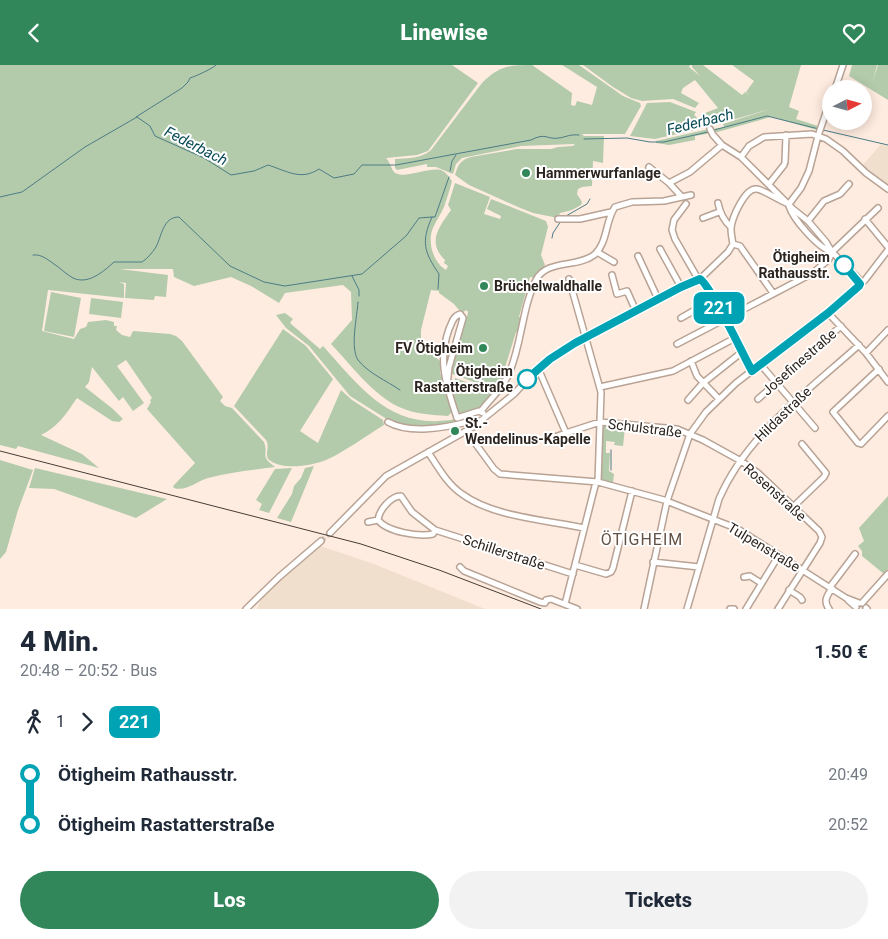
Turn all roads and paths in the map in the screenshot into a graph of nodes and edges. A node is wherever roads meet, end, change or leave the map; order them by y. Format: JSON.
{"nodes":[{"id":1,"x":843,"y":65,"type":"edge"},
{"id":2,"x":838,"y":80,"type":"edge"},
{"id":3,"x":822,"y":125,"type":"edge"},
{"id":4,"x":711,"y":131,"type":"dead end"},
{"id":5,"x":820,"y":131,"type":"junction"},
{"id":6,"x":786,"y":135,"type":"junction"},
{"id":7,"x":722,"y":145,"type":"junction"},
{"id":8,"x":741,"y":157,"type":"junction"},
{"id":9,"x":649,"y":167,"type":"dead end"},
{"id":10,"x":669,"y":183,"type":"junction"},
{"id":11,"x":770,"y":184,"type":"junction"},
{"id":12,"x":849,"y":184,"type":"dead end"},
{"id":13,"x":888,"y":189,"type":"edge"},
{"id":14,"x":691,"y":195,"type":"dead end"},
{"id":15,"x":682,"y":197,"type":"junction"},
{"id":16,"x":686,"y":203,"type":"dead end"},
{"id":17,"x":718,"y":203,"type":"dead end"},
{"id":18,"x":789,"y":204,"type":"junction"},
{"id":19,"x":878,"y":208,"type":"dead end"},
{"id":20,"x":611,"y":212,"type":"junction"},
{"id":21,"x":719,"y":212,"type":"junction"},
{"id":22,"x":703,"y":217,"type":"dead end"},
{"id":23,"x":558,"y":219,"type":"dead end"},
{"id":24,"x":865,"y":219,"type":"junction"},
{"id":25,"x":808,"y":221,"type":"junction"},
{"id":26,"x":731,"y":227,"type":"junction"},
{"id":27,"x":733,"y":244,"type":"junction"},
{"id":28,"x":660,"y":249,"type":"dead end"},
{"id":29,"x":888,"y":249,"type":"edge"},
{"id":30,"x":597,"y":252,"type":"junction"},
{"id":31,"x":832,"y":252,"type":"junction"},
{"id":32,"x":638,"y":256,"type":"dead end"},
{"id":33,"x":614,"y":262,"type":"dead end"},
{"id":34,"x":612,"y":275,"type":"dead end"},
{"id":35,"x":569,"y":279,"type":"dead end"},
{"id":36,"x":700,"y":279,"type":"junction"},
{"id":37,"x":860,"y":284,"type":"junction"},
{"id":38,"x":681,"y":287,"type":"junction"},
{"id":39,"x":773,"y":293,"type":"junction"},
{"id":40,"x":658,"y":299,"type":"junction"},
{"id":41,"x":714,"y":299,"type":"junction"},
{"id":42,"x":636,"y":311,"type":"junction"},
{"id":43,"x":828,"y":313,"type":"junction"},
{"id":44,"x":680,"y":318,"type":"dead end"},
{"id":45,"x":725,"y":319,"type":"junction"},
{"id":46,"x":841,"y":326,"type":"junction"},
{"id":47,"x":888,"y":330,"type":"edge"},
{"id":48,"x":586,"y":337,"type":"junction"},
{"id":49,"x":735,"y":338,"type":"junction"},
{"id":50,"x":677,"y":344,"type":"dead end"},
{"id":51,"x":859,"y":345,"type":"junction"},
{"id":52,"x":742,"y":352,"type":"junction"},
{"id":53,"x":866,"y":353,"type":"junction"},
{"id":54,"x":691,"y":361,"type":"junction"},
{"id":55,"x":761,"y":365,"type":"junction"},
{"id":56,"x":538,"y":368,"type":"junction"},
{"id":57,"x":879,"y":369,"type":"junction"},
{"id":58,"x":752,"y":371,"type":"junction"},
{"id":59,"x":888,"y":382,"type":"edge"},
{"id":60,"x":703,"y":383,"type":"junction"},
{"id":61,"x":776,"y":383,"type":"junction"},
{"id":62,"x":447,"y":386,"type":"junction"},
{"id":63,"x":600,"y":387,"type":"junction"},
{"id":64,"x":719,"y":399,"type":"junction"},
{"id":65,"x":758,"y":399,"type":"dead end"},
{"id":66,"x":688,"y":400,"type":"dead end"},
{"id":67,"x":794,"y":403,"type":"junction"},
{"id":68,"x":481,"y":411,"type":"junction"},
{"id":69,"x":475,"y":412,"type":"junction"},
{"id":70,"x":888,"y":416,"type":"edge"},
{"id":71,"x":487,"y":417,"type":"junction"},
{"id":72,"x":481,"y":421,"type":"junction"},
{"id":73,"x":388,"y":422,"type":"dead end"},
{"id":74,"x":600,"y":422,"type":"junction"},
{"id":75,"x":473,"y":427,"type":"junction"},
{"id":76,"x":815,"y":428,"type":"dead end"},
{"id":77,"x":467,"y":432,"type":"junction"},
{"id":78,"x":566,"y":433,"type":"junction"},
{"id":79,"x":690,"y":434,"type":"junction"},
{"id":80,"x":546,"y":440,"type":"dead end"},
{"id":81,"x":802,"y":444,"type":"dead end"},
{"id":82,"x":428,"y":452,"type":"junction"},
{"id":83,"x":741,"y":461,"type":"junction"},
{"id":84,"x":597,"y":482,"type":"junction"},
{"id":85,"x":632,"y":491,"type":"junction"},
{"id":86,"x":667,"y":501,"type":"junction"},
{"id":87,"x":792,"y":507,"type":"junction"},
{"id":88,"x":713,"y":518,"type":"junction"},
{"id":89,"x":378,"y":520,"type":"junction"},
{"id":90,"x":368,"y":523,"type":"dead end"},
{"id":91,"x":584,"y":528,"type":"junction"},
{"id":92,"x":435,"y":531,"type":"junction"},
{"id":93,"x":330,"y":533,"type":"tunnel mouth"},
{"id":94,"x":321,"y":541,"type":"tunnel mouth"},
{"id":95,"x":856,"y":554,"type":"dead end"},
{"id":96,"x":779,"y":555,"type":"junction"},
{"id":97,"x":653,"y":562,"type":"junction"},
{"id":98,"x":575,"y":565,"type":"junction"},
{"id":99,"x":460,"y":567,"type":"dead end"},
{"id":100,"x":699,"y":567,"type":"junction"},
{"id":101,"x":802,"y":570,"type":"junction"},
{"id":102,"x":573,"y":574,"type":"junction"},
{"id":103,"x":888,"y":574,"type":"edge"},
{"id":104,"x":744,"y":577,"type":"dead end"},
{"id":105,"x":761,"y":583,"type":"junction"},
{"id":106,"x":831,"y":588,"type":"junction"},
{"id":107,"x":789,"y":590,"type":"junction"},
{"id":108,"x":802,"y":600,"type":"dead end"},
{"id":109,"x":565,"y":604,"type":"junction"},
{"id":110,"x":862,"y":607,"type":"edge"},
{"id":111,"x":246,"y":609,"type":"edge"},
{"id":112,"x":577,"y":609,"type":"edge"},
{"id":113,"x":644,"y":609,"type":"edge"},
{"id":114,"x":687,"y":609,"type":"edge"},
{"id":115,"x":746,"y":609,"type":"edge"},
{"id":116,"x":778,"y":609,"type":"edge"},
{"id":117,"x":829,"y":609,"type":"edge"}],
"edges":[{"from":1,"to":2,"type":"street"},
{"from":3,"to":5,"type":"street"},
{"from":4,"to":7,"type":"street"},
{"from":5,"to":6,"type":"street"},
{"from":5,"to":13,"type":"street"},
{"from":5,"to":18,"type":"street"},
{"from":6,"to":8,"type":"street"},
{"from":6,"to":11,"type":"street"},
{"from":7,"to":8,"type":"street"},
{"from":7,"to":10,"type":"street"},
{"from":8,"to":11,"type":"street"},
{"from":9,"to":10,"type":"street"},
{"from":10,"to":15,"type":"street"},
{"from":11,"to":18,"type":"street"},
{"from":12,"to":25,"type":"street"},
{"from":14,"to":15,"type":"street"},
{"from":15,"to":20,"type":"street"},
{"from":16,"to":36,"type":"street"},
{"from":17,"to":21,"type":"street"},
{"from":18,"to":25,"type":"street"},
{"from":18,"to":26,"type":"street"},
{"from":18,"to":31,"type":"street"},
{"from":19,"to":24,"type":"street"},
{"from":20,"to":23,"type":"street"},
{"from":20,"to":30,"type":"street"},
{"from":21,"to":22,"type":"street"},
{"from":21,"to":26,"type":"street"},
{"from":24,"to":29,"type":"street"},
{"from":24,"to":31,"type":"street"},
{"from":25,"to":31,"type":"street"},
{"from":26,"to":27,"type":"street"},
{"from":27,"to":36,"type":"street"},
{"from":27,"to":39,"type":"street"},
{"from":28,"to":38,"type":"street"},
{"from":29,"to":37,"type":"street"},
{"from":30,"to":33,"type":"street"},
{"from":30,"to":68,"type":"street"},
{"from":31,"to":37,"type":"street"},
{"from":31,"to":39,"type":"street"},
{"from":32,"to":40,"type":"street"},
{"from":34,"to":42,"type":"street"},
{"from":35,"to":48,"type":"street"},
{"from":36,"to":38,"type":"street"},
{"from":36,"to":41,"type":"street"},
{"from":37,"to":43,"type":"street"},
{"from":38,"to":40,"type":"street"},
{"from":39,"to":45,"type":"street"},
{"from":40,"to":42,"type":"street"},
{"from":41,"to":44,"type":"street"},
{"from":41,"to":45,"type":"street"},
{"from":42,"to":48,"type":"street"},
{"from":43,"to":46,"type":"street"},
{"from":43,"to":55,"type":"street"},
{"from":45,"to":49,"type":"street"},
{"from":45,"to":50,"type":"street"},
{"from":46,"to":51,"type":"street"},
{"from":46,"to":61,"type":"street","name":"Josefinestraße"},
{"from":47,"to":53,"type":"street"},
{"from":48,"to":56,"type":"street"},
{"from":48,"to":63,"type":"street"},
{"from":49,"to":52,"type":"street"},
{"from":49,"to":54,"type":"street"},
{"from":51,"to":53,"type":"street"},
{"from":51,"to":67,"type":"street","name":"Hildastraße"},
{"from":52,"to":58,"type":"street"},
{"from":52,"to":60,"type":"street"},
{"from":53,"to":57,"type":"street"},
{"from":54,"to":60,"type":"street"},
{"from":54,"to":63,"type":"street"},
{"from":55,"to":58,"type":"street"},
{"from":55,"to":61,"type":"street"},
{"from":56,"to":71,"type":"street"},
{"from":56,"to":78,"type":"street"},
{"from":57,"to":59,"type":"street"},
{"from":57,"to":70,"type":"street"},
{"from":58,"to":64,"type":"street"},
{"from":60,"to":64,"type":"street"},
{"from":60,"to":66,"type":"street"},
{"from":61,"to":65,"type":"street","name":"Josefinestraße"},
{"from":61,"to":67,"type":"street"},
{"from":62,"to":62,"type":"street"},
{"from":62,"to":69,"type":"street"},
{"from":63,"to":74,"type":"street"},
{"from":64,"to":79,"type":"street"},
{"from":67,"to":76,"type":"street"},
{"from":67,"to":83,"type":"street","name":"Hildastraße"},
{"from":68,"to":69,"type":"street"},
{"from":68,"to":71,"type":"street"},
{"from":69,"to":72,"type":"street"},
{"from":71,"to":72,"type":"street"},
{"from":72,"to":75,"type":"street"},
{"from":73,"to":75,"type":"street"},
{"from":74,"to":78,"type":"street"},
{"from":74,"to":79,"type":"street","name":"Schulstraße"},
{"from":74,"to":84,"type":"street"},
{"from":75,"to":77,"type":"street"},
{"from":77,"to":82,"type":"street"},
{"from":77,"to":84,"type":"street","name":"Tulpenstraße"},
{"from":78,"to":80,"type":"street"},
{"from":79,"to":83,"type":"street","name":"Rosenstraße"},
{"from":79,"to":86,"type":"street"},
{"from":81,"to":87,"type":"street"},
{"from":82,"to":91,"type":"street"},
{"from":82,"to":93,"type":"street"},
{"from":83,"to":87,"type":"street","name":"Rosenstraße"},
{"from":83,"to":88,"type":"street","name":"Hildastraße"},
{"from":84,"to":85,"type":"street","name":"Tulpenstraße"},
{"from":84,"to":91,"type":"street"},
{"from":85,"to":86,"type":"street","name":"Tulpenstraße"},
{"from":85,"to":98,"type":"street"},
{"from":86,"to":88,"type":"street","name":"Tulpenstraße"},
{"from":86,"to":97,"type":"street"},
{"from":87,"to":101,"type":"street","name":"Rosenstraße"},
{"from":88,"to":96,"type":"street","name":"Tulpenstraße"},
{"from":88,"to":100,"type":"street","name":"Hildastraße"},
{"from":89,"to":90,"type":"street"},
{"from":89,"to":92,"type":"street","name":"Schillerstraße"},
{"from":89,"to":92,"type":"street","name":"Schillerstraße"},
{"from":91,"to":98,"type":"street"},
{"from":92,"to":102,"type":"street","name":"Schillerstraße"},
{"from":94,"to":111,"type":"street"},
{"from":95,"to":106,"type":"street"},
{"from":96,"to":101,"type":"street","name":"Tulpenstraße"},
{"from":96,"to":105,"type":"street"},
{"from":97,"to":100,"type":"street"},
{"from":97,"to":113,"type":"street"},
{"from":98,"to":102,"type":"street"},
{"from":99,"to":109,"type":"street"},
{"from":100,"to":114,"type":"street","name":"Hildastraße"},
{"from":101,"to":106,"type":"street","name":"Tulpenstraße"},
{"from":101,"to":107,"type":"street"},
{"from":102,"to":109,"type":"street"},
{"from":103,"to":110,"type":"street"},
{"from":104,"to":105,"type":"street"},
{"from":105,"to":115,"type":"street"},
{"from":106,"to":110,"type":"street","name":"Tulpenstraße"},
{"from":106,"to":117,"type":"street"},
{"from":107,"to":108,"type":"street"},
{"from":107,"to":116,"type":"street"},
{"from":109,"to":112,"type":"street"}]}
